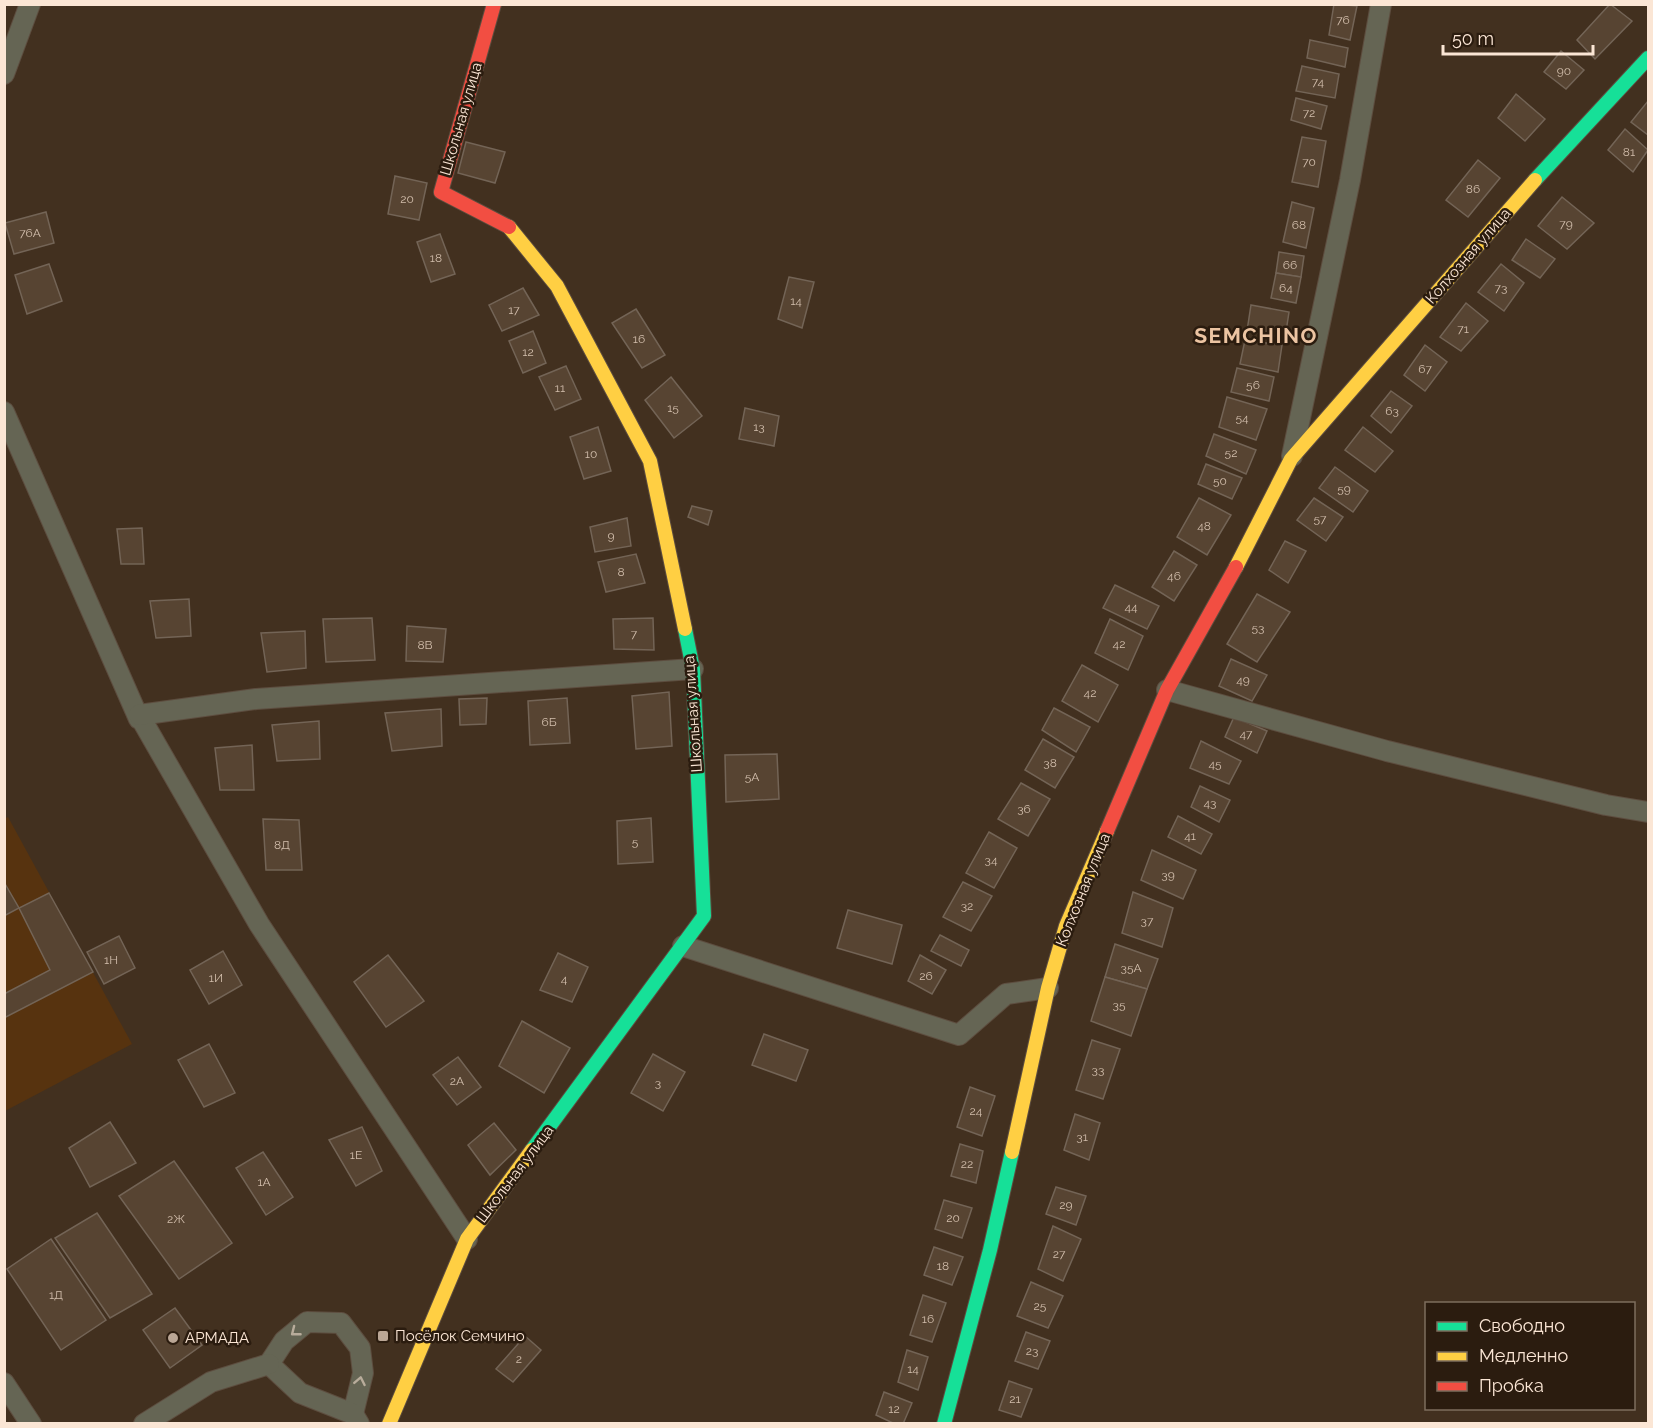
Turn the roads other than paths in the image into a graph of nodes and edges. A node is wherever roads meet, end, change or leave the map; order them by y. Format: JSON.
{"nodes":[{"id":1,"x":30,"y":4,"type":"edge"},
{"id":2,"x":494,"y":4,"type":"edge"},
{"id":3,"x":1381,"y":4,"type":"edge"},
{"id":4,"x":1648,"y":58,"type":"edge"},
{"id":5,"x":4,"y":74,"type":"edge"},
{"id":6,"x":4,"y":412,"type":"edge"},
{"id":7,"x":1291,"y":459,"type":"junction"},
{"id":8,"x":693,"y":669,"type":"junction"},
{"id":9,"x":1167,"y":690,"type":"junction"},
{"id":10,"x":139,"y":715,"type":"junction"},
{"id":11,"x":1648,"y":812,"type":"edge"},
{"id":12,"x":683,"y":946,"type":"junction"},
{"id":13,"x":1048,"y":988,"type":"junction"},
{"id":14,"x":467,"y":1239,"type":"junction"},
{"id":15,"x":269,"y":1364,"type":"junction"},
{"id":16,"x":4,"y":1383,"type":"edge"},
{"id":17,"x":356,"y":1419,"type":"edge"},
{"id":18,"x":31,"y":1424,"type":"edge"},
{"id":19,"x":144,"y":1424,"type":"edge"},
{"id":20,"x":389,"y":1424,"type":"edge"},
{"id":21,"x":944,"y":1424,"type":"edge"}],
"edges":[{"from":1,"to":5,"type":"street"},
{"from":2,"to":8,"type":"street","name":"Школьная улица"},
{"from":3,"to":7,"type":"street","name":"Колхозная улица"},
{"from":4,"to":7,"type":"street","name":"Колхозная улица"},
{"from":6,"to":10,"type":"street"},
{"from":7,"to":9,"type":"street","name":"Колхозная улица"},
{"from":8,"to":10,"type":"street"},
{"from":8,"to":12,"type":"street","name":"Школьная улица"},
{"from":9,"to":11,"type":"street"},
{"from":9,"to":13,"type":"street","name":"Колхозная улица"},
{"from":10,"to":14,"type":"street"},
{"from":12,"to":13,"type":"street"},
{"from":12,"to":14,"type":"street","name":"Школьная улица"},
{"from":13,"to":21,"type":"street","name":"Колхозная улица"},
{"from":14,"to":20,"type":"street","name":"Школьная улица"},
{"from":15,"to":17,"type":"street"},
{"from":17,"to":15,"type":"street","one_way":true},
{"from":15,"to":19,"type":"street"},
{"from":16,"to":18,"type":"street"}]}
